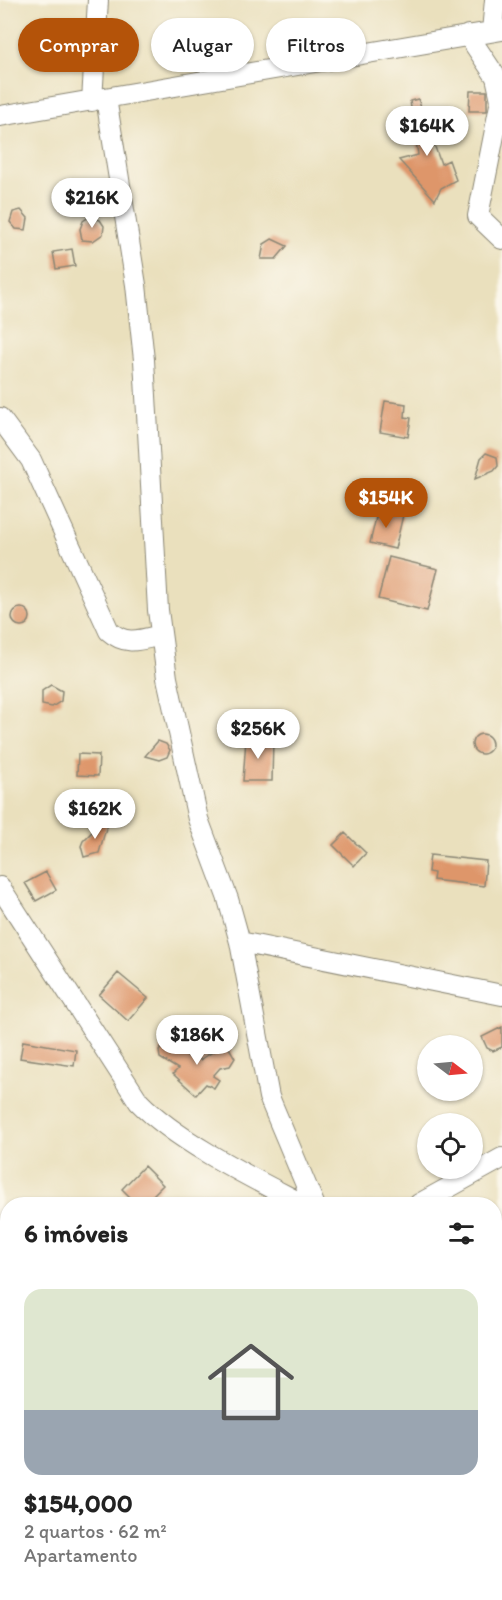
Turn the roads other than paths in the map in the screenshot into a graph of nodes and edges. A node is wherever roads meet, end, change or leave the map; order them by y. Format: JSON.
{"nodes":[{"id":1,"x":98,"y":0,"type":"edge"},
{"id":2,"x":495,"y":0,"type":"edge"},
{"id":3,"x":497,"y":31,"type":"edge"},
{"id":4,"x":468,"y":36,"type":"junction"},
{"id":5,"x":99,"y":99,"type":"junction"},
{"id":6,"x":0,"y":116,"type":"edge"},
{"id":7,"x":502,"y":238,"type":"edge"},
{"id":8,"x":0,"y":418,"type":"edge"},
{"id":9,"x":161,"y":635,"type":"junction"},
{"id":10,"x":0,"y":887,"type":"edge"},
{"id":11,"x":240,"y":942,"type":"junction"},
{"id":12,"x":502,"y":995,"type":"edge"},
{"id":13,"x":502,"y":1158,"type":"edge"},
{"id":14,"x":289,"y":1197,"type":"edge"},
{"id":15,"x":311,"y":1197,"type":"edge"},
{"id":16,"x":432,"y":1197,"type":"edge"}],
"edges":[{"from":1,"to":5,"type":"street"},
{"from":2,"to":3,"type":"street"},
{"from":3,"to":4,"type":"street"},
{"from":4,"to":5,"type":"street"},
{"from":4,"to":7,"type":"street"},
{"from":5,"to":6,"type":"street"},
{"from":5,"to":9,"type":"street"},
{"from":8,"to":9,"type":"street"},
{"from":9,"to":11,"type":"street"},
{"from":10,"to":14,"type":"street"},
{"from":11,"to":12,"type":"street"},
{"from":11,"to":15,"type":"street"},
{"from":13,"to":16,"type":"street"}]}
